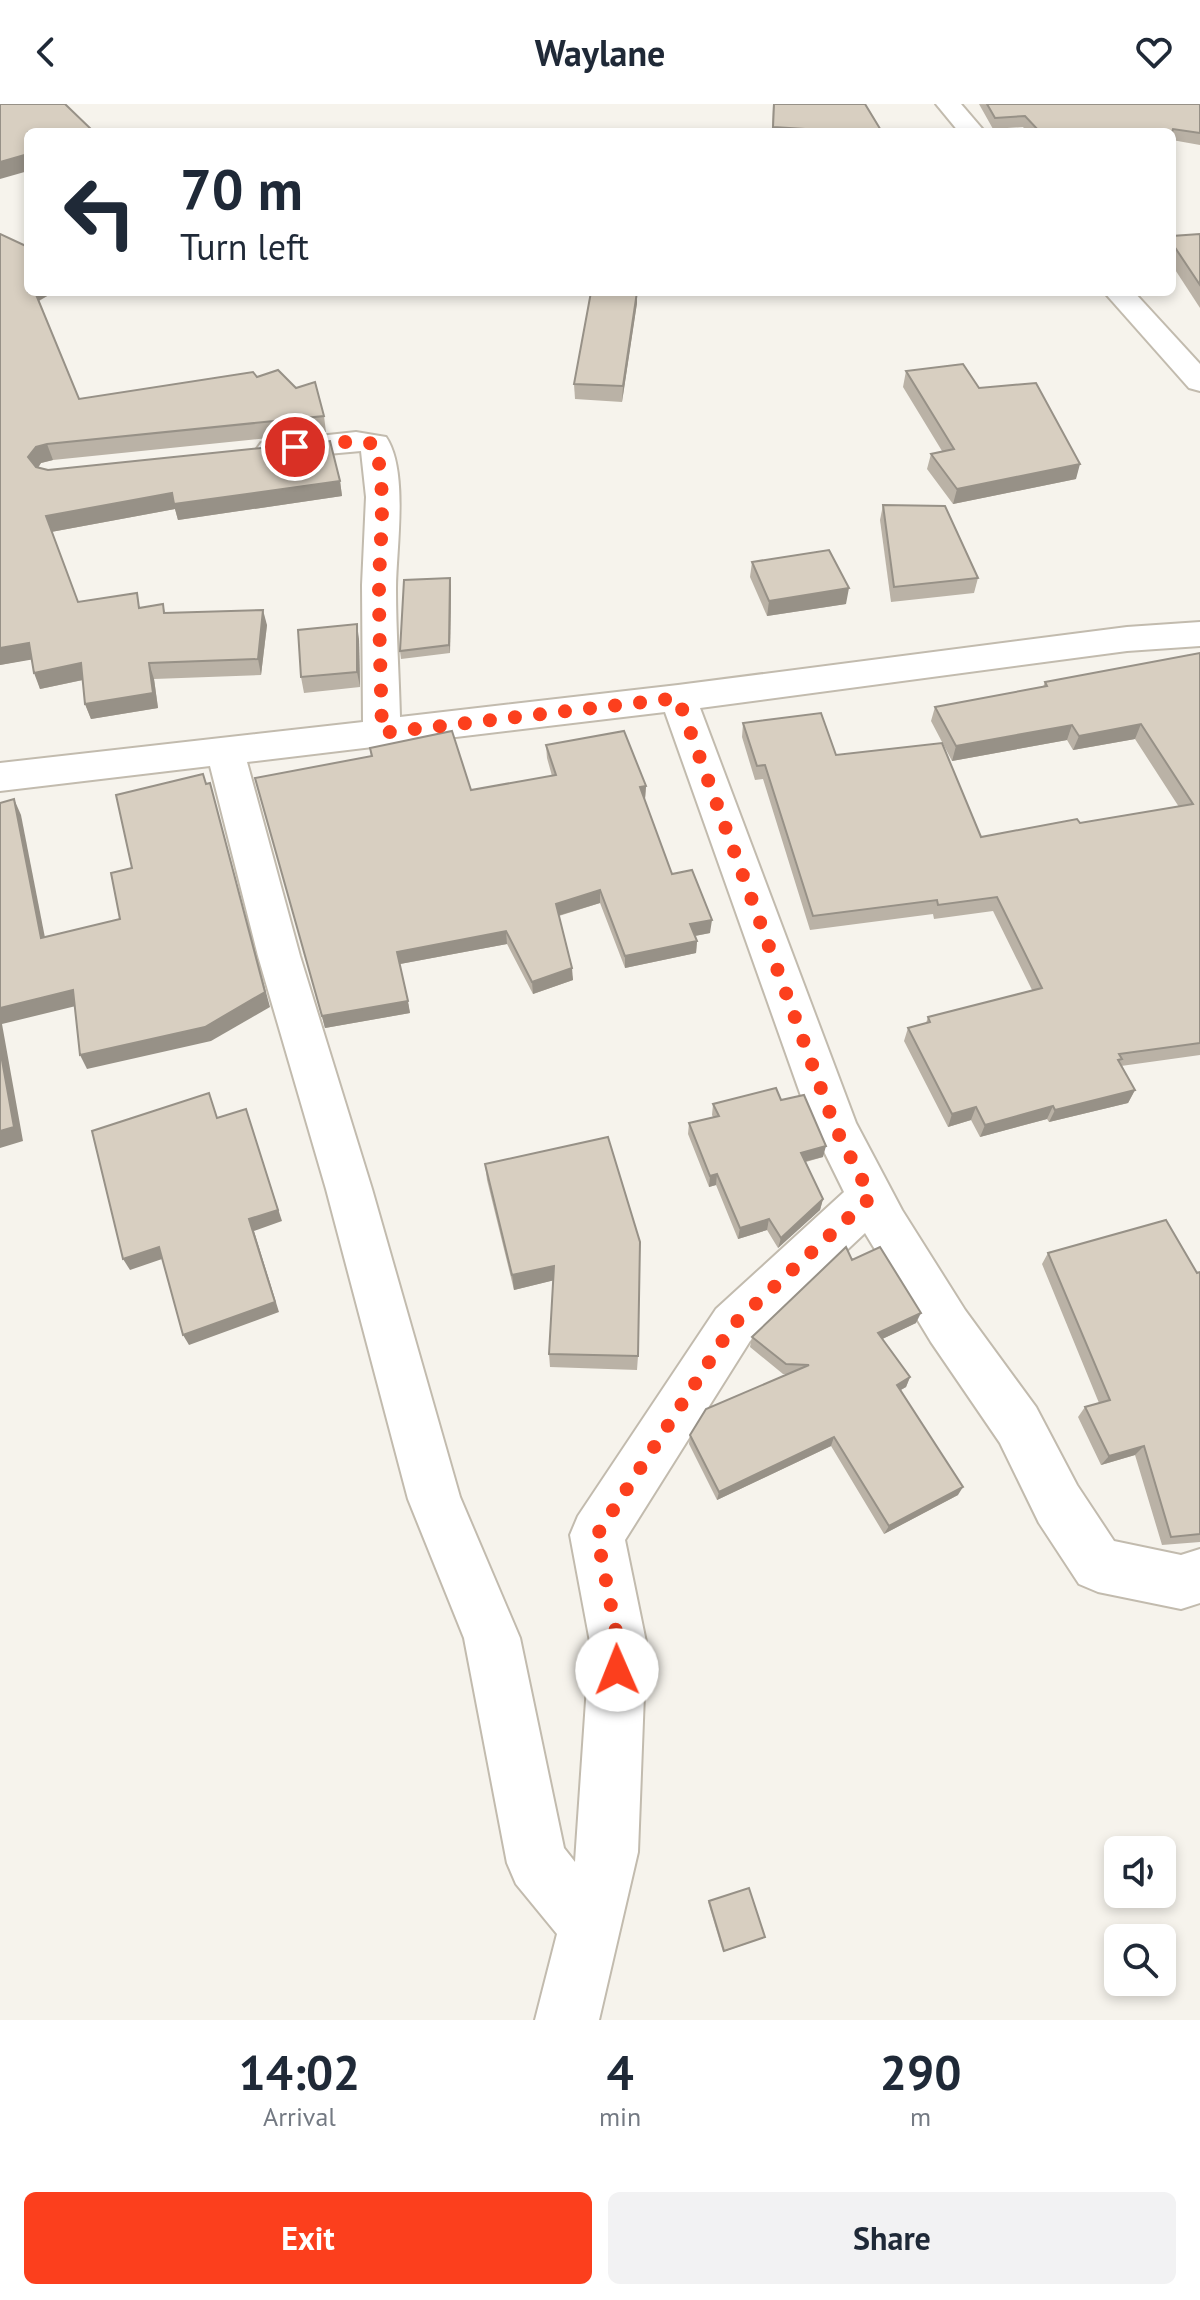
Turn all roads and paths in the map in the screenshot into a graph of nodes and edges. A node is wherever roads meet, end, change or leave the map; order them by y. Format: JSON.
{"nodes":[{"id":1,"x":948,"y":104,"type":"edge"},
{"id":2,"x":969,"y":128,"type":"edge"},
{"id":3,"x":1122,"y":296,"type":"edge"},
{"id":4,"x":1200,"y":382,"type":"edge"},
{"id":5,"x":235,"y":454,"type":"edge"},
{"id":6,"x":1200,"y":634,"type":"edge"},
{"id":7,"x":678,"y":698,"type":"junction"},
{"id":8,"x":382,"y":733,"type":"junction"},
{"id":9,"x":225,"y":750,"type":"junction"},
{"id":10,"x":0,"y":777,"type":"edge"},
{"id":11,"x":871,"y":1197,"type":"junction"},
{"id":12,"x":1200,"y":1576,"type":"edge"},
{"id":13,"x":589,"y":1925,"type":"junction"},
{"id":14,"x":567,"y":2020,"type":"edge"}],
"edges":[{"from":1,"to":2,"type":"street"},
{"from":3,"to":4,"type":"street"},
{"from":5,"to":8,"type":"street"},
{"from":6,"to":7,"type":"street"},
{"from":7,"to":8,"type":"street"},
{"from":7,"to":11,"type":"street"},
{"from":8,"to":9,"type":"street"},
{"from":9,"to":10,"type":"street"},
{"from":9,"to":13,"type":"street"},
{"from":11,"to":12,"type":"street"},
{"from":11,"to":13,"type":"street"},
{"from":13,"to":14,"type":"street"}]}
